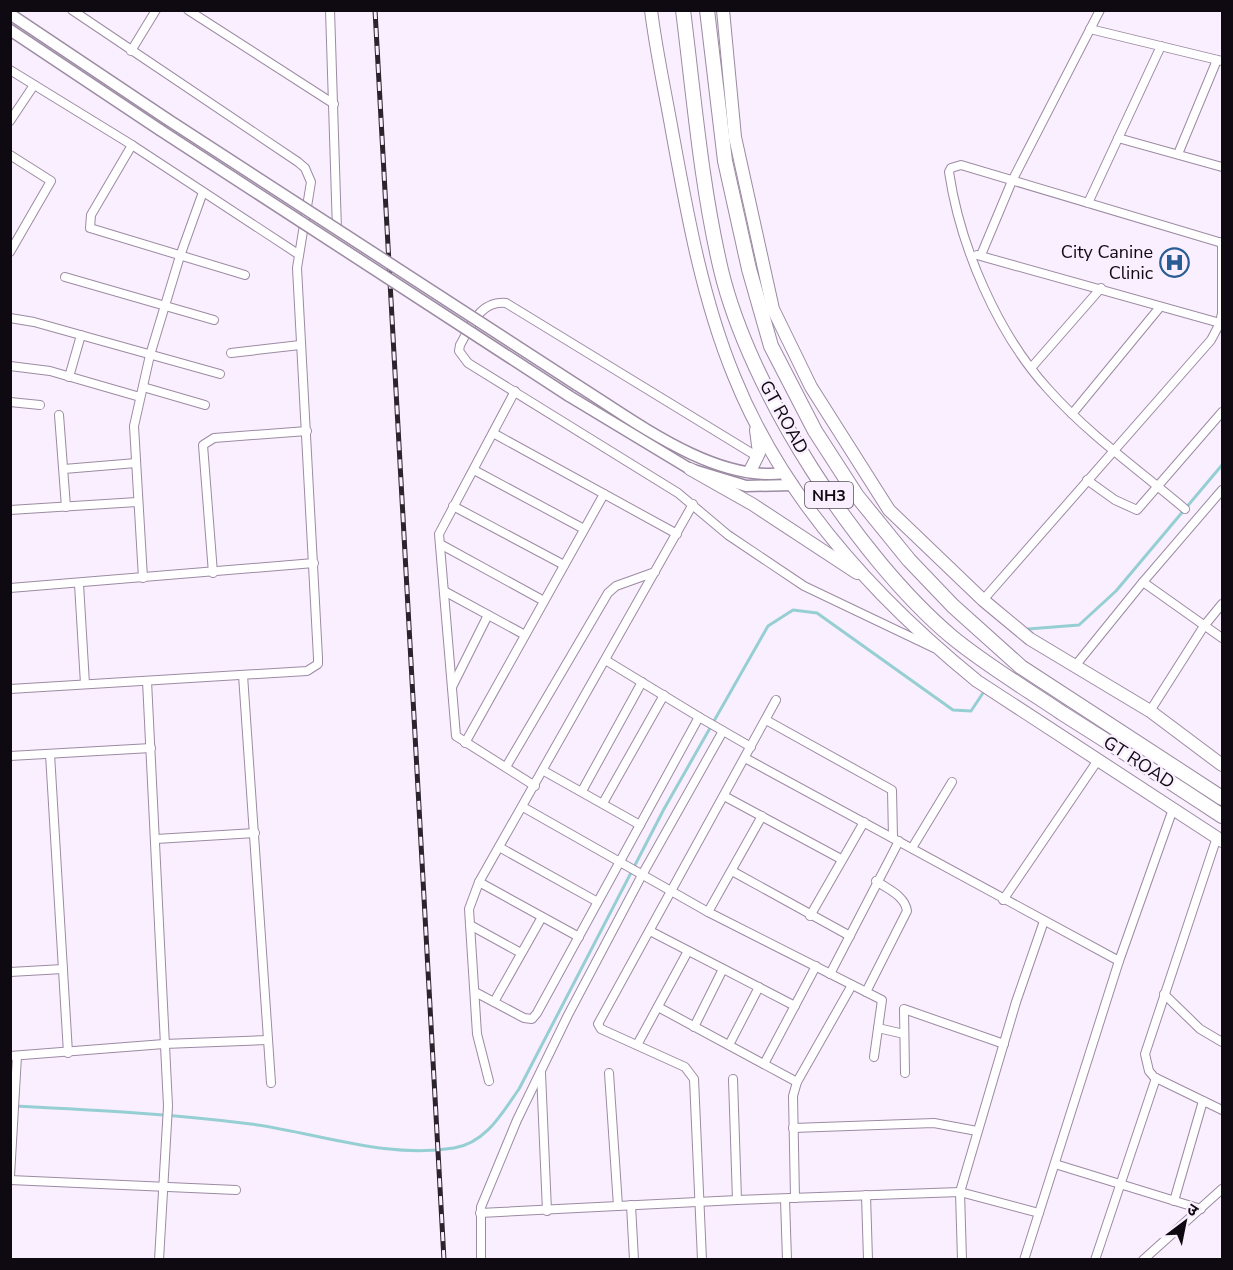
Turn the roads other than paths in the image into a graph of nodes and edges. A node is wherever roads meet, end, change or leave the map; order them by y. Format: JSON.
{"nodes":[{"id":1,"x":72,"y":10,"type":"edge"},
{"id":2,"x":156,"y":10,"type":"edge"},
{"id":3,"x":188,"y":10,"type":"edge"},
{"id":4,"x":651,"y":10,"type":"edge"},
{"id":5,"x":683,"y":10,"type":"edge"},
{"id":6,"x":707,"y":10,"type":"edge"},
{"id":7,"x":723,"y":10,"type":"edge"},
{"id":8,"x":1100,"y":10,"type":"edge"},
{"id":9,"x":328,"y":12,"type":"edge"},
{"id":10,"x":10,"y":14,"type":"edge"},
{"id":11,"x":1090,"y":29,"type":"junction"},
{"id":12,"x":10,"y":30,"type":"edge"},
{"id":13,"x":1161,"y":46,"type":"junction"},
{"id":14,"x":131,"y":51,"type":"junction"},
{"id":15,"x":1220,"y":60,"type":"edge"},
{"id":16,"x":10,"y":69,"type":"edge"},
{"id":17,"x":34,"y":85,"type":"junction"},
{"id":18,"x":334,"y":104,"type":"junction"},
{"id":19,"x":10,"y":121,"type":"edge"},
{"id":20,"x":1118,"y":138,"type":"junction"},
{"id":21,"x":132,"y":146,"type":"junction"},
{"id":22,"x":1178,"y":154,"type":"junction"},
{"id":23,"x":10,"y":155,"type":"edge"},
{"id":24,"x":1222,"y":167,"type":"edge"},
{"id":25,"x":1012,"y":182,"type":"junction"},
{"id":26,"x":203,"y":192,"type":"junction"},
{"id":27,"x":1088,"y":203,"type":"junction"},
{"id":28,"x":337,"y":230,"type":"junction"},
{"id":29,"x":1222,"y":243,"type":"edge"},
{"id":30,"x":10,"y":252,"type":"edge"},
{"id":31,"x":298,"y":254,"type":"junction"},
{"id":32,"x":970,"y":254,"type":"junction"},
{"id":33,"x":180,"y":255,"type":"junction"},
{"id":34,"x":981,"y":255,"type":"junction"},
{"id":35,"x":244,"y":275,"type":"dead end"},
{"id":36,"x":65,"y":277,"type":"dead end"},
{"id":37,"x":1101,"y":288,"type":"junction"},
{"id":38,"x":165,"y":304,"type":"junction"},
{"id":39,"x":1160,"y":307,"type":"junction"},
{"id":40,"x":10,"y":318,"type":"edge"},
{"id":41,"x":214,"y":320,"type":"dead end"},
{"id":42,"x":1221,"y":323,"type":"junction"},
{"id":43,"x":81,"y":335,"type":"junction"},
{"id":44,"x":300,"y":345,"type":"junction"},
{"id":45,"x":231,"y":353,"type":"dead end"},
{"id":46,"x":150,"y":355,"type":"junction"},
{"id":47,"x":10,"y":366,"type":"edge"},
{"id":48,"x":1031,"y":368,"type":"junction"},
{"id":49,"x":220,"y":374,"type":"dead end"},
{"id":50,"x":69,"y":377,"type":"junction"},
{"id":51,"x":143,"y":387,"type":"junction"},
{"id":52,"x":515,"y":391,"type":"junction"},
{"id":53,"x":140,"y":397,"type":"junction"},
{"id":54,"x":10,"y":402,"type":"edge"},
{"id":55,"x":40,"y":405,"type":"dead end"},
{"id":56,"x":205,"y":405,"type":"dead end"},
{"id":57,"x":1222,"y":412,"type":"edge"},
{"id":58,"x":1072,"y":414,"type":"junction"},
{"id":59,"x":59,"y":415,"type":"dead end"},
{"id":60,"x":754,"y":419,"type":"junction"},
{"id":61,"x":307,"y":431,"type":"junction"},
{"id":62,"x":493,"y":433,"type":"junction"},
{"id":63,"x":1114,"y":449,"type":"junction"},
{"id":64,"x":758,"y":457,"type":"junction"},
{"id":65,"x":136,"y":463,"type":"junction"},
{"id":66,"x":64,"y":469,"type":"junction"},
{"id":67,"x":690,"y":469,"type":"junction"},
{"id":68,"x":474,"y":470,"type":"junction"},
{"id":69,"x":750,"y":471,"type":"junction"},
{"id":70,"x":784,"y":472,"type":"junction"},
{"id":71,"x":1087,"y":480,"type":"junction"},
{"id":72,"x":793,"y":485,"type":"junction"},
{"id":73,"x":1158,"y":486,"type":"junction"},
{"id":74,"x":1222,"y":490,"type":"edge"},
{"id":75,"x":604,"y":494,"type":"junction"},
{"id":76,"x":137,"y":502,"type":"junction"},
{"id":77,"x":693,"y":504,"type":"junction"},
{"id":78,"x":453,"y":506,"type":"junction"},
{"id":79,"x":66,"y":507,"type":"junction"},
{"id":80,"x":1185,"y":509,"type":"dead end"},
{"id":81,"x":10,"y":510,"type":"edge"},
{"id":82,"x":584,"y":529,"type":"junction"},
{"id":83,"x":676,"y":534,"type":"junction"},
{"id":84,"x":440,"y":544,"type":"junction"},
{"id":85,"x":314,"y":563,"type":"junction"},
{"id":86,"x":564,"y":565,"type":"junction"},
{"id":87,"x":656,"y":572,"type":"junction"},
{"id":88,"x":213,"y":573,"type":"junction"},
{"id":89,"x":143,"y":578,"type":"junction"},
{"id":90,"x":866,"y":578,"type":"junction"},
{"id":91,"x":1143,"y":582,"type":"junction"},
{"id":92,"x":79,"y":584,"type":"junction"},
{"id":93,"x":10,"y":588,"type":"edge"},
{"id":94,"x":444,"y":591,"type":"junction"},
{"id":95,"x":983,"y":600,"type":"junction"},
{"id":96,"x":544,"y":601,"type":"junction"},
{"id":97,"x":1222,"y":604,"type":"edge"},
{"id":98,"x":488,"y":615,"type":"junction"},
{"id":99,"x":1204,"y":626,"type":"junction"},
{"id":100,"x":525,"y":635,"type":"junction"},
{"id":101,"x":1222,"y":638,"type":"edge"},
{"id":102,"x":940,"y":651,"type":"junction"},
{"id":103,"x":607,"y":661,"type":"junction"},
{"id":104,"x":1075,"y":666,"type":"junction"},
{"id":105,"x":243,"y":675,"type":"junction"},
{"id":106,"x":147,"y":681,"type":"junction"},
{"id":107,"x":642,"y":682,"type":"junction"},
{"id":108,"x":85,"y":684,"type":"junction"},
{"id":109,"x":10,"y":689,"type":"edge"},
{"id":110,"x":451,"y":689,"type":"junction"},
{"id":111,"x":664,"y":695,"type":"junction"},
{"id":112,"x":776,"y":700,"type":"dead end"},
{"id":113,"x":1150,"y":711,"type":"junction"},
{"id":114,"x":702,"y":719,"type":"junction"},
{"id":115,"x":766,"y":720,"type":"junction"},
{"id":116,"x":721,"y":730,"type":"junction"},
{"id":117,"x":465,"y":743,"type":"junction"},
{"id":118,"x":751,"y":747,"type":"junction"},
{"id":119,"x":151,"y":748,"type":"junction"},
{"id":120,"x":50,"y":754,"type":"junction"},
{"id":121,"x":10,"y":756,"type":"edge"},
{"id":122,"x":745,"y":758,"type":"junction"},
{"id":123,"x":1098,"y":760,"type":"junction"},
{"id":124,"x":1222,"y":765,"type":"edge"},
{"id":125,"x":506,"y":767,"type":"junction"},
{"id":126,"x":544,"y":771,"type":"junction"},
{"id":127,"x":952,"y":782,"type":"dead end"},
{"id":128,"x":535,"y":786,"type":"junction"},
{"id":129,"x":582,"y":791,"type":"junction"},
{"id":130,"x":724,"y":796,"type":"junction"},
{"id":131,"x":1222,"y":798,"type":"edge"},
{"id":132,"x":603,"y":803,"type":"junction"},
{"id":133,"x":523,"y":807,"type":"junction"},
{"id":134,"x":1173,"y":809,"type":"junction"},
{"id":135,"x":762,"y":816,"type":"junction"},
{"id":136,"x":1222,"y":816,"type":"edge"},
{"id":137,"x":864,"y":822,"type":"junction"},
{"id":138,"x":640,"y":825,"type":"junction"},
{"id":139,"x":255,"y":833,"type":"junction"},
{"id":140,"x":156,"y":839,"type":"junction"},
{"id":141,"x":896,"y":839,"type":"junction"},
{"id":142,"x":1220,"y":839,"type":"edge"},
{"id":143,"x":499,"y":847,"type":"junction"},
{"id":144,"x":912,"y":848,"type":"junction"},
{"id":145,"x":841,"y":859,"type":"junction"},
{"id":146,"x":623,"y":864,"type":"junction"},
{"id":147,"x":732,"y":871,"type":"junction"},
{"id":148,"x":640,"y":874,"type":"junction"},
{"id":149,"x":876,"y":881,"type":"junction"},
{"id":150,"x":479,"y":882,"type":"junction"},
{"id":151,"x":671,"y":891,"type":"junction"},
{"id":152,"x":1003,"y":900,"type":"junction"},
{"id":153,"x":596,"y":902,"type":"junction"},
{"id":154,"x":708,"y":912,"type":"junction"},
{"id":155,"x":810,"y":916,"type":"junction"},
{"id":156,"x":542,"y":917,"type":"junction"},
{"id":157,"x":1044,"y":921,"type":"junction"},
{"id":158,"x":470,"y":925,"type":"junction"},
{"id":159,"x":650,"y":931,"type":"junction"},
{"id":160,"x":849,"y":936,"type":"junction"},
{"id":161,"x":579,"y":937,"type":"junction"},
{"id":162,"x":688,"y":951,"type":"junction"},
{"id":163,"x":521,"y":953,"type":"junction"},
{"id":164,"x":1119,"y":961,"type":"junction"},
{"id":165,"x":816,"y":966,"type":"junction"},
{"id":166,"x":63,"y":969,"type":"junction"},
{"id":167,"x":723,"y":969,"type":"junction"},
{"id":168,"x":10,"y":972,"type":"edge"},
{"id":169,"x":830,"y":974,"type":"junction"},
{"id":170,"x":852,"y":985,"type":"junction"},
{"id":171,"x":759,"y":987,"type":"junction"},
{"id":172,"x":866,"y":992,"type":"junction"},
{"id":173,"x":475,"y":993,"type":"junction"},
{"id":174,"x":1164,"y":994,"type":"junction"},
{"id":175,"x":494,"y":1002,"type":"junction"},
{"id":176,"x":795,"y":1006,"type":"junction"},
{"id":177,"x":658,"y":1007,"type":"junction"},
{"id":178,"x":694,"y":1027,"type":"junction"},
{"id":179,"x":878,"y":1028,"type":"junction"},
{"id":180,"x":904,"y":1034,"type":"junction"},
{"id":181,"x":267,"y":1040,"type":"junction"},
{"id":182,"x":1222,"y":1042,"type":"edge"},
{"id":183,"x":164,"y":1044,"type":"junction"},
{"id":184,"x":1004,"y":1044,"type":"junction"},
{"id":185,"x":638,"y":1045,"type":"junction"},
{"id":186,"x":729,"y":1045,"type":"junction"},
{"id":187,"x":68,"y":1053,"type":"junction"},
{"id":188,"x":14,"y":1056,"type":"edge"},
{"id":189,"x":874,"y":1057,"type":"dead end"},
{"id":190,"x":764,"y":1064,"type":"junction"},
{"id":191,"x":541,"y":1071,"type":"junction"},
{"id":192,"x":609,"y":1073,"type":"dead end"},
{"id":193,"x":904,"y":1073,"type":"dead end"},
{"id":194,"x":1156,"y":1078,"type":"junction"},
{"id":195,"x":733,"y":1079,"type":"dead end"},
{"id":196,"x":489,"y":1081,"type":"dead end"},
{"id":197,"x":797,"y":1082,"type":"junction"},
{"id":198,"x":271,"y":1083,"type":"dead end"},
{"id":199,"x":1203,"y":1101,"type":"junction"},
{"id":200,"x":1222,"y":1110,"type":"edge"},
{"id":201,"x":793,"y":1128,"type":"junction"},
{"id":202,"x":977,"y":1131,"type":"junction"},
{"id":203,"x":1055,"y":1164,"type":"junction"},
{"id":204,"x":10,"y":1178,"type":"edge"},
{"id":205,"x":1119,"y":1184,"type":"junction"},
{"id":206,"x":165,"y":1186,"type":"junction"},
{"id":207,"x":1222,"y":1189,"type":"edge"},
{"id":208,"x":236,"y":1190,"type":"dead end"},
{"id":209,"x":960,"y":1192,"type":"junction"},
{"id":210,"x":866,"y":1196,"type":"junction"},
{"id":211,"x":795,"y":1198,"type":"junction"},
{"id":212,"x":785,"y":1199,"type":"junction"},
{"id":213,"x":737,"y":1200,"type":"junction"},
{"id":214,"x":1174,"y":1201,"type":"junction"},
{"id":215,"x":698,"y":1203,"type":"junction"},
{"id":216,"x":631,"y":1205,"type":"junction"},
{"id":217,"x":618,"y":1206,"type":"junction"},
{"id":218,"x":1201,"y":1209,"type":"junction"},
{"id":219,"x":548,"y":1211,"type":"junction"},
{"id":220,"x":480,"y":1213,"type":"junction"},
{"id":221,"x":1039,"y":1213,"type":"junction"},
{"id":222,"x":159,"y":1260,"type":"edge"},
{"id":223,"x":481,"y":1260,"type":"edge"},
{"id":224,"x":634,"y":1260,"type":"edge"},
{"id":225,"x":702,"y":1260,"type":"edge"},
{"id":226,"x":787,"y":1260,"type":"edge"},
{"id":227,"x":868,"y":1260,"type":"edge"},
{"id":228,"x":962,"y":1260,"type":"edge"},
{"id":229,"x":1024,"y":1260,"type":"edge"},
{"id":230,"x":1095,"y":1260,"type":"edge"},
{"id":231,"x":1143,"y":1260,"type":"edge"}],
"edges":[{"from":1,"to":14,"type":"street"},
{"from":2,"to":14,"type":"street"},
{"from":3,"to":18,"type":"street"},
{"from":4,"to":60,"type":"main road"},
{"from":5,"to":136,"type":"highway","name":"GT ROAD","number":"NH3"},
{"from":6,"to":131,"type":"highway","name":"GT ROAD","number":"NH3"},
{"from":7,"to":95,"type":"main road"},
{"from":8,"to":11,"type":"street"},
{"from":9,"to":18,"type":"street"},
{"from":10,"to":28,"type":"street","bridge":true},
{"from":11,"to":13,"type":"street"},
{"from":11,"to":25,"type":"street"},
{"from":12,"to":67,"type":"street","bridge":true},
{"from":13,"to":15,"type":"street"},
{"from":13,"to":20,"type":"street"},
{"from":14,"to":31,"type":"street"},
{"from":15,"to":22,"type":"street"},
{"from":16,"to":17,"type":"street"},
{"from":17,"to":19,"type":"street"},
{"from":17,"to":21,"type":"street"},
{"from":18,"to":28,"type":"street"},
{"from":20,"to":22,"type":"street"},
{"from":20,"to":27,"type":"street"},
{"from":21,"to":26,"type":"street"},
{"from":21,"to":33,"type":"street"},
{"from":22,"to":24,"type":"street"},
{"from":23,"to":30,"type":"street"},
{"from":25,"to":27,"type":"street"},
{"from":25,"to":32,"type":"street"},
{"from":25,"to":34,"type":"street"},
{"from":26,"to":31,"type":"street"},
{"from":26,"to":33,"type":"street"},
{"from":27,"to":29,"type":"street"},
{"from":28,"to":69,"type":"street","bridge":true},
{"from":29,"to":42,"type":"street"},
{"from":31,"to":44,"type":"street"},
{"from":32,"to":34,"type":"street"},
{"from":32,"to":48,"type":"street"},
{"from":33,"to":35,"type":"street"},
{"from":33,"to":38,"type":"street"},
{"from":34,"to":37,"type":"street"},
{"from":36,"to":38,"type":"street"},
{"from":37,"to":39,"type":"street"},
{"from":37,"to":48,"type":"street"},
{"from":38,"to":41,"type":"street"},
{"from":38,"to":46,"type":"street"},
{"from":39,"to":42,"type":"street"},
{"from":39,"to":58,"type":"street"},
{"from":40,"to":43,"type":"street"},
{"from":42,"to":63,"type":"street"},
{"from":43,"to":46,"type":"street"},
{"from":43,"to":50,"type":"street"},
{"from":44,"to":45,"type":"street"},
{"from":44,"to":61,"type":"street"},
{"from":46,"to":49,"type":"street"},
{"from":46,"to":51,"type":"street"},
{"from":47,"to":50,"type":"street"},
{"from":48,"to":58,"type":"street"},
{"from":50,"to":53,"type":"street"},
{"from":51,"to":53,"type":"street"},
{"from":51,"to":56,"type":"street"},
{"from":52,"to":62,"type":"street"},
{"from":52,"to":64,"type":"street"},
{"from":52,"to":77,"type":"street"},
{"from":53,"to":65,"type":"street"},
{"from":54,"to":55,"type":"street"},
{"from":57,"to":73,"type":"street"},
{"from":58,"to":63,"type":"street"},
{"from":59,"to":66,"type":"street"},
{"from":60,"to":64,"type":"main road"},
{"from":60,"to":70,"type":"main road"},
{"from":61,"to":85,"type":"street"},
{"from":61,"to":88,"type":"street"},
{"from":62,"to":68,"type":"street"},
{"from":62,"to":75,"type":"street"},
{"from":63,"to":71,"type":"street"},
{"from":63,"to":73,"type":"street"},
{"from":64,"to":69,"type":"main road"},
{"from":65,"to":66,"type":"street"},
{"from":65,"to":76,"type":"street"},
{"from":66,"to":79,"type":"street"},
{"from":67,"to":72,"type":"street"},
{"from":67,"to":90,"type":"main road"},
{"from":68,"to":78,"type":"street"},
{"from":68,"to":82,"type":"street"},
{"from":69,"to":70,"type":"street"},
{"from":70,"to":72,"type":"main road"},
{"from":71,"to":73,"type":"street"},
{"from":71,"to":95,"type":"street"},
{"from":72,"to":90,"type":"main road"},
{"from":73,"to":80,"type":"street"},
{"from":74,"to":91,"type":"street"},
{"from":75,"to":82,"type":"street"},
{"from":75,"to":83,"type":"street"},
{"from":76,"to":79,"type":"street"},
{"from":76,"to":89,"type":"street"},
{"from":77,"to":83,"type":"street"},
{"from":77,"to":102,"type":"street"},
{"from":78,"to":84,"type":"street"},
{"from":78,"to":86,"type":"street"},
{"from":79,"to":81,"type":"street"},
{"from":82,"to":86,"type":"street"},
{"from":83,"to":87,"type":"street"},
{"from":84,"to":94,"type":"street"},
{"from":84,"to":96,"type":"street"},
{"from":85,"to":88,"type":"street"},
{"from":85,"to":105,"type":"street"},
{"from":86,"to":96,"type":"street"},
{"from":87,"to":103,"type":"street"},
{"from":87,"to":125,"type":"street"},
{"from":88,"to":89,"type":"street"},
{"from":89,"to":92,"type":"street"},
{"from":90,"to":102,"type":"main road"},
{"from":91,"to":99,"type":"street"},
{"from":91,"to":104,"type":"street"},
{"from":92,"to":93,"type":"street"},
{"from":92,"to":108,"type":"street"},
{"from":94,"to":98,"type":"street"},
{"from":94,"to":110,"type":"street"},
{"from":95,"to":104,"type":"main road"},
{"from":96,"to":100,"type":"street"},
{"from":97,"to":99,"type":"street"},
{"from":98,"to":100,"type":"street"},
{"from":98,"to":110,"type":"street"},
{"from":99,"to":101,"type":"street"},
{"from":99,"to":113,"type":"street"},
{"from":100,"to":117,"type":"street"},
{"from":102,"to":123,"type":"main road"},
{"from":103,"to":107,"type":"street"},
{"from":103,"to":126,"type":"street"},
{"from":104,"to":113,"type":"main road"},
{"from":105,"to":106,"type":"street"},
{"from":105,"to":139,"type":"street"},
{"from":106,"to":108,"type":"street"},
{"from":106,"to":119,"type":"street"},
{"from":107,"to":111,"type":"street"},
{"from":107,"to":129,"type":"street"},
{"from":108,"to":109,"type":"street"},
{"from":110,"to":117,"type":"street"},
{"from":111,"to":114,"type":"street"},
{"from":111,"to":132,"type":"street"},
{"from":112,"to":115,"type":"street"},
{"from":113,"to":124,"type":"main road"},
{"from":114,"to":116,"type":"street"},
{"from":114,"to":138,"type":"street"},
{"from":115,"to":118,"type":"street"},
{"from":115,"to":141,"type":"street"},
{"from":116,"to":118,"type":"street"},
{"from":116,"to":148,"type":"street"},
{"from":117,"to":125,"type":"street"},
{"from":118,"to":122,"type":"street"},
{"from":119,"to":120,"type":"street"},
{"from":119,"to":140,"type":"street"},
{"from":120,"to":121,"type":"street"},
{"from":120,"to":166,"type":"street"},
{"from":122,"to":130,"type":"street"},
{"from":122,"to":137,"type":"street"},
{"from":123,"to":134,"type":"main road"},
{"from":123,"to":152,"type":"street"},
{"from":125,"to":128,"type":"street"},
{"from":126,"to":128,"type":"street"},
{"from":126,"to":129,"type":"street"},
{"from":127,"to":144,"type":"street"},
{"from":128,"to":133,"type":"street"},
{"from":129,"to":132,"type":"street"},
{"from":130,"to":135,"type":"street"},
{"from":130,"to":151,"type":"street"},
{"from":132,"to":138,"type":"street"},
{"from":133,"to":143,"type":"street"},
{"from":133,"to":146,"type":"street"},
{"from":134,"to":142,"type":"main road"},
{"from":134,"to":164,"type":"street"},
{"from":135,"to":145,"type":"street"},
{"from":135,"to":147,"type":"street"},
{"from":137,"to":141,"type":"street"},
{"from":137,"to":145,"type":"street"},
{"from":138,"to":146,"type":"street"},
{"from":139,"to":140,"type":"street"},
{"from":139,"to":181,"type":"street"},
{"from":140,"to":183,"type":"street"},
{"from":141,"to":144,"type":"street"},
{"from":141,"to":149,"type":"street"},
{"from":142,"to":174,"type":"street"},
{"from":143,"to":150,"type":"street"},
{"from":143,"to":153,"type":"street"},
{"from":144,"to":152,"type":"street"},
{"from":145,"to":155,"type":"street"},
{"from":146,"to":148,"type":"street"},
{"from":146,"to":153,"type":"street"},
{"from":147,"to":154,"type":"street"},
{"from":147,"to":155,"type":"street"},
{"from":148,"to":151,"type":"street"},
{"from":148,"to":191,"type":"street"},
{"from":149,"to":160,"type":"street"},
{"from":149,"to":172,"type":"street"},
{"from":150,"to":156,"type":"street"},
{"from":150,"to":158,"type":"street"},
{"from":151,"to":154,"type":"street"},
{"from":151,"to":159,"type":"street"},
{"from":152,"to":157,"type":"street"},
{"from":153,"to":161,"type":"street"},
{"from":154,"to":165,"type":"street"},
{"from":155,"to":160,"type":"street"},
{"from":156,"to":161,"type":"street"},
{"from":156,"to":163,"type":"street"},
{"from":157,"to":164,"type":"street"},
{"from":157,"to":184,"type":"street"},
{"from":158,"to":163,"type":"street"},
{"from":158,"to":173,"type":"street"},
{"from":159,"to":162,"type":"street"},
{"from":159,"to":185,"type":"street"},
{"from":160,"to":169,"type":"street"},
{"from":161,"to":175,"type":"street"},
{"from":162,"to":167,"type":"street"},
{"from":162,"to":177,"type":"street"},
{"from":163,"to":175,"type":"street"},
{"from":164,"to":203,"type":"street"},
{"from":165,"to":169,"type":"street"},
{"from":165,"to":176,"type":"street"},
{"from":166,"to":168,"type":"street"},
{"from":166,"to":187,"type":"street"},
{"from":167,"to":171,"type":"street"},
{"from":167,"to":178,"type":"street"},
{"from":169,"to":170,"type":"street"},
{"from":170,"to":172,"type":"street"},
{"from":170,"to":197,"type":"street"},
{"from":171,"to":176,"type":"street"},
{"from":171,"to":186,"type":"street"},
{"from":172,"to":179,"type":"street"},
{"from":173,"to":175,"type":"street"},
{"from":173,"to":196,"type":"street"},
{"from":174,"to":182,"type":"street"},
{"from":174,"to":194,"type":"street"},
{"from":176,"to":190,"type":"street"},
{"from":177,"to":178,"type":"street"},
{"from":177,"to":185,"type":"street"},
{"from":178,"to":186,"type":"street"},
{"from":179,"to":180,"type":"street"},
{"from":179,"to":189,"type":"street"},
{"from":180,"to":184,"type":"street"},
{"from":180,"to":193,"type":"street"},
{"from":181,"to":183,"type":"street"},
{"from":181,"to":198,"type":"street"},
{"from":183,"to":187,"type":"street"},
{"from":183,"to":206,"type":"street"},
{"from":184,"to":202,"type":"street"},
{"from":185,"to":215,"type":"street"},
{"from":186,"to":190,"type":"street"},
{"from":187,"to":188,"type":"street"},
{"from":188,"to":204,"type":"street"},
{"from":190,"to":197,"type":"street"},
{"from":191,"to":219,"type":"street"},
{"from":191,"to":220,"type":"street"},
{"from":192,"to":217,"type":"street"},
{"from":194,"to":199,"type":"street"},
{"from":194,"to":205,"type":"street"},
{"from":195,"to":213,"type":"street"},
{"from":197,"to":201,"type":"street"},
{"from":199,"to":200,"type":"street"},
{"from":199,"to":214,"type":"street"},
{"from":201,"to":202,"type":"street"},
{"from":201,"to":211,"type":"street"},
{"from":202,"to":209,"type":"street"},
{"from":203,"to":205,"type":"street"},
{"from":203,"to":221,"type":"street"},
{"from":204,"to":206,"type":"street"},
{"from":205,"to":214,"type":"street"},
{"from":205,"to":230,"type":"street"},
{"from":206,"to":208,"type":"street"},
{"from":206,"to":222,"type":"street"},
{"from":207,"to":218,"type":"street"},
{"from":209,"to":210,"type":"street"},
{"from":209,"to":221,"type":"street"},
{"from":209,"to":228,"type":"street"},
{"from":210,"to":211,"type":"street"},
{"from":210,"to":227,"type":"street"},
{"from":211,"to":212,"type":"street"},
{"from":212,"to":213,"type":"street"},
{"from":212,"to":226,"type":"street"},
{"from":213,"to":215,"type":"street"},
{"from":214,"to":218,"type":"street"},
{"from":215,"to":216,"type":"street"},
{"from":215,"to":225,"type":"street"},
{"from":216,"to":217,"type":"street"},
{"from":216,"to":224,"type":"street"},
{"from":217,"to":219,"type":"street"},
{"from":218,"to":231,"type":"street"},
{"from":219,"to":220,"type":"street"},
{"from":220,"to":223,"type":"street"},
{"from":221,"to":229,"type":"street"}]}
